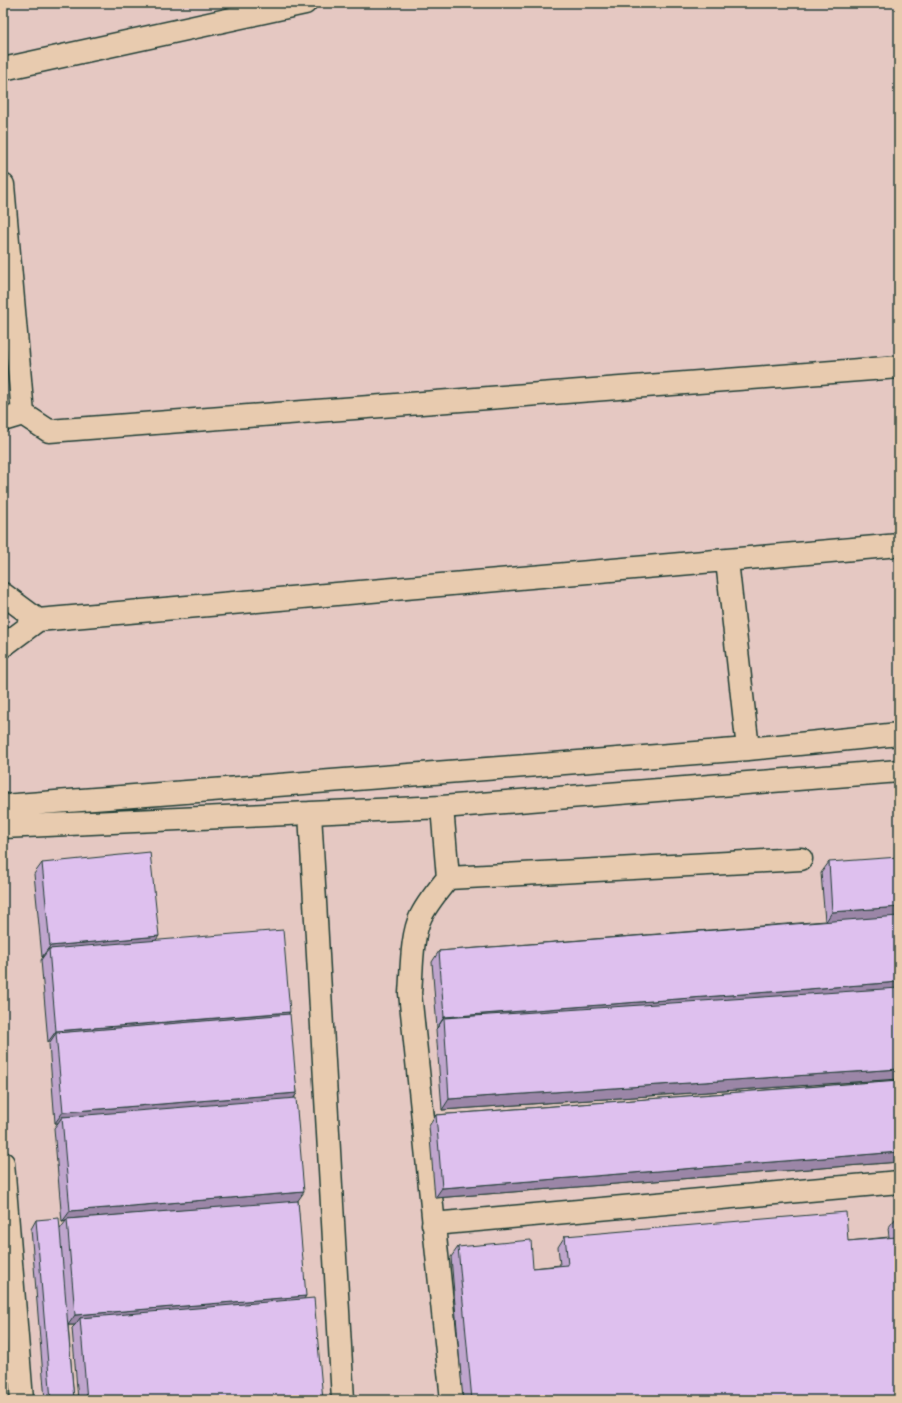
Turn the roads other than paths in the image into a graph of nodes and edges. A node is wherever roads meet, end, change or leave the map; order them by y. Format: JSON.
{"nodes":[{"id":1,"x":305,"y":3,"type":"edge"},
{"id":2,"x":3,"y":69,"type":"edge"},
{"id":3,"x":3,"y":186,"type":"edge"},
{"id":4,"x":899,"y":366,"type":"edge"},
{"id":5,"x":23,"y":414,"type":"junction"},
{"id":6,"x":3,"y":420,"type":"edge"},
{"id":7,"x":899,"y":545,"type":"edge"},
{"id":8,"x":727,"y":561,"type":"junction"},
{"id":9,"x":3,"y":594,"type":"edge"},
{"id":10,"x":38,"y":620,"type":"junction"},
{"id":11,"x":3,"y":646,"type":"edge"},
{"id":12,"x":899,"y":734,"type":"edge"},
{"id":13,"x":748,"y":749,"type":"junction"},
{"id":14,"x":899,"y":771,"type":"edge"},
{"id":15,"x":3,"y":806,"type":"edge"},
{"id":16,"x":442,"y":807,"type":"junction"},
{"id":17,"x":310,"y":813,"type":"junction"},
{"id":18,"x":3,"y":827,"type":"edge"},
{"id":19,"x":801,"y":859,"type":"dead end"},
{"id":20,"x":448,"y":878,"type":"junction"},
{"id":21,"x":3,"y":1163,"type":"edge"},
{"id":22,"x":899,"y":1182,"type":"edge"},
{"id":23,"x":433,"y":1224,"type":"junction"},
{"id":24,"x":22,"y":1400,"type":"edge"},
{"id":25,"x":343,"y":1400,"type":"edge"},
{"id":26,"x":452,"y":1400,"type":"edge"}],
"edges":[{"from":1,"to":2,"type":"street"},
{"from":3,"to":5,"type":"street"},
{"from":4,"to":5,"type":"street"},
{"from":5,"to":6,"type":"street"},
{"from":7,"to":8,"type":"street"},
{"from":8,"to":10,"type":"street"},
{"from":8,"to":13,"type":"street"},
{"from":9,"to":10,"type":"street"},
{"from":10,"to":11,"type":"street"},
{"from":12,"to":13,"type":"street"},
{"from":13,"to":15,"type":"street"},
{"from":14,"to":16,"type":"street"},
{"from":16,"to":17,"type":"street"},
{"from":16,"to":20,"type":"street"},
{"from":17,"to":18,"type":"street"},
{"from":17,"to":25,"type":"street"},
{"from":19,"to":20,"type":"street"},
{"from":20,"to":23,"type":"street"},
{"from":21,"to":24,"type":"street"},
{"from":22,"to":23,"type":"street"},
{"from":23,"to":26,"type":"street"}]}
